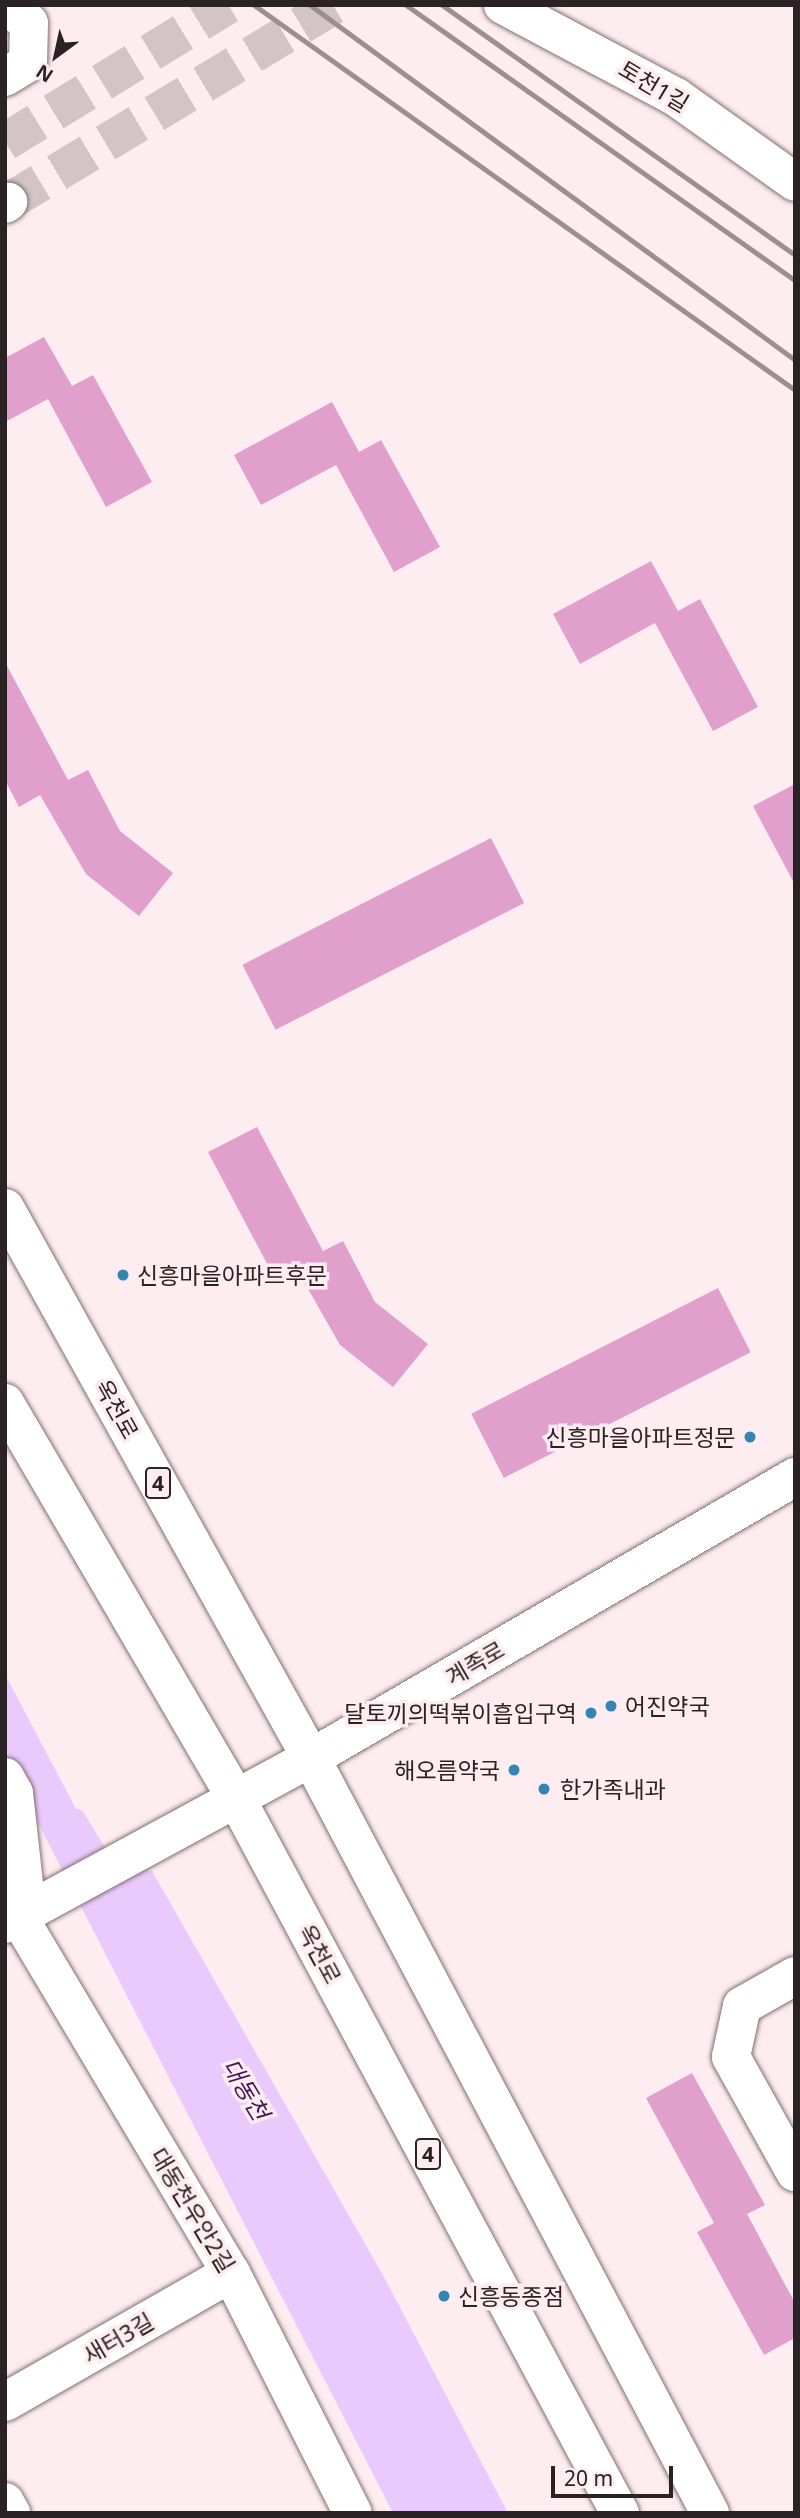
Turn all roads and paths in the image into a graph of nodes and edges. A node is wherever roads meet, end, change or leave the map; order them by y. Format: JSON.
{"nodes":[{"id":1,"x":503,"y":5,"type":"edge"},
{"id":2,"x":5,"y":6,"type":"edge"},
{"id":3,"x":5,"y":77,"type":"edge"},
{"id":4,"x":795,"y":183,"type":"edge"},
{"id":5,"x":5,"y":1208,"type":"edge"},
{"id":6,"x":5,"y":1403,"type":"edge"},
{"id":7,"x":795,"y":1477,"type":"edge"},
{"id":8,"x":311,"y":1758,"type":"junction"},
{"id":9,"x":5,"y":1777,"type":"edge"},
{"id":10,"x":236,"y":1796,"type":"junction"},
{"id":11,"x":5,"y":1859,"type":"edge"},
{"id":12,"x":17,"y":1917,"type":"edge"},
{"id":13,"x":795,"y":1976,"type":"edge"},
{"id":14,"x":795,"y":2172,"type":"edge"},
{"id":15,"x":231,"y":2273,"type":"junction"},
{"id":16,"x":5,"y":2402,"type":"edge"},
{"id":17,"x":5,"y":2502,"type":"edge"},
{"id":18,"x":11,"y":2513,"type":"edge"},
{"id":19,"x":353,"y":2513,"type":"edge"},
{"id":20,"x":620,"y":2513,"type":"edge"},
{"id":21,"x":710,"y":2513,"type":"edge"}],
"edges":[{"from":1,"to":4,"type":"main road","name":"토천1길"},
{"from":2,"to":3,"type":"main road"},
{"from":5,"to":8,"type":"main road","name":"옥천로","number":"4"},
{"from":6,"to":10,"type":"main road","name":"옥천로","number":"4"},
{"from":7,"to":8,"type":"main road","name":"계족로"},
{"from":8,"to":10,"type":"main road","name":"계족로"},
{"from":8,"to":21,"type":"main road","name":"옥천로"},
{"from":9,"to":12,"type":"main road"},
{"from":10,"to":12,"type":"main road","name":"계족로"},
{"from":10,"to":20,"type":"main road","name":"옥천로","number":"4"},
{"from":11,"to":12,"type":"main road","name":"대동천우안2길"},
{"from":12,"to":15,"type":"main road","name":"대동천우안2길"},
{"from":13,"to":14,"type":"main road"},
{"from":15,"to":16,"type":"main road","name":"새터3길"},
{"from":15,"to":19,"type":"main road","name":"대동천우안2길"},
{"from":17,"to":18,"type":"main road"}]}
